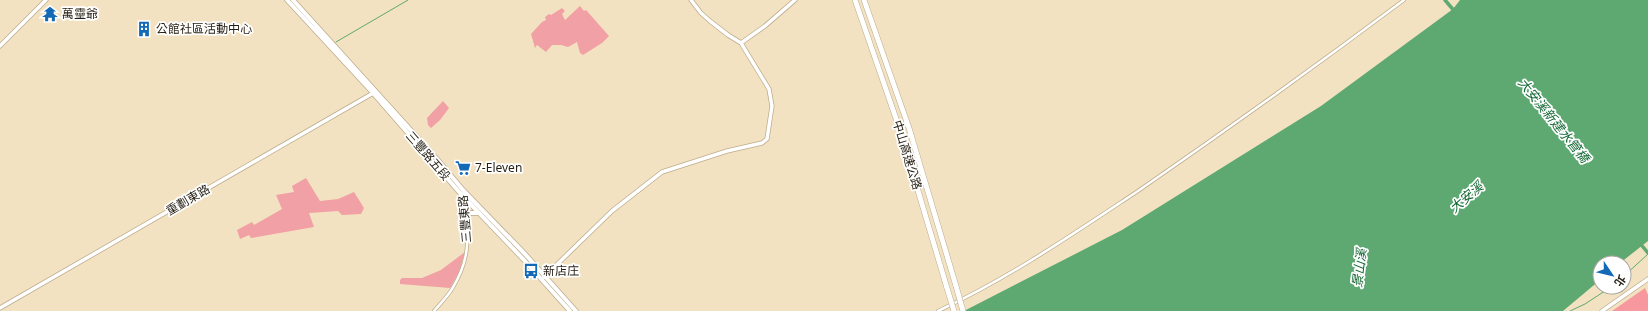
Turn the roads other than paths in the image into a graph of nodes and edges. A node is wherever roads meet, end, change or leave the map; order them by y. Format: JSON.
{"nodes":[{"id":1,"x":46,"y":0,"type":"edge"},
{"id":2,"x":287,"y":0,"type":"edge"},
{"id":3,"x":293,"y":0,"type":"edge"},
{"id":4,"x":691,"y":0,"type":"edge"},
{"id":5,"x":795,"y":0,"type":"edge"},
{"id":6,"x":855,"y":0,"type":"edge"},
{"id":7,"x":864,"y":0,"type":"edge"},
{"id":8,"x":1404,"y":0,"type":"edge"},
{"id":9,"x":742,"y":43,"type":"junction"},
{"id":10,"x":0,"y":46,"type":"edge"},
{"id":11,"x":374,"y":92,"type":"junction"},
{"id":12,"x":461,"y":191,"type":"junction"},
{"id":13,"x":479,"y":213,"type":"junction"},
{"id":14,"x":466,"y":216,"type":"junction"},
{"id":15,"x":543,"y":277,"type":"junction"},
{"id":16,"x":1648,"y":279,"type":"edge"},
{"id":17,"x":0,"y":308,"type":"edge"},
{"id":18,"x":434,"y":311,"type":"edge"},
{"id":19,"x":570,"y":311,"type":"edge"},
{"id":20,"x":576,"y":311,"type":"edge"},
{"id":21,"x":938,"y":311,"type":"edge"},
{"id":22,"x":954,"y":311,"type":"edge"},
{"id":23,"x":963,"y":311,"type":"edge"},
{"id":24,"x":1602,"y":311,"type":"edge"}],
"edges":[{"from":1,"to":10,"type":"street"},
{"from":2,"to":11,"type":"main road","name":"三豐路五段"},
{"from":3,"to":11,"type":"main road","name":"三豐路五段"},
{"from":4,"to":9,"type":"street"},
{"from":5,"to":9,"type":"street"},
{"from":6,"to":22,"type":"highway","name":"中山高速公路","bridge":true},
{"from":7,"to":23,"type":"highway","name":"中山高速公路","bridge":true},
{"from":8,"to":21,"type":"street"},
{"from":9,"to":15,"type":"street"},
{"from":11,"to":12,"type":"main road","name":"三豐路五段"},
{"from":11,"to":17,"type":"street","name":"重劃東路"},
{"from":12,"to":13,"type":"main road","name":"三豐路五段"},
{"from":12,"to":14,"type":"street","name":"三豐東路"},
{"from":12,"to":15,"type":"main road","name":"三豐路五段"},
{"from":13,"to":14,"type":"main road"},
{"from":13,"to":15,"type":"main road","name":"三豐路五段"},
{"from":14,"to":18,"type":"street","name":"三豐東路"},
{"from":15,"to":19,"type":"main road","name":"三豐路五段"},
{"from":15,"to":20,"type":"main road","name":"三豐路五段"},
{"from":16,"to":24,"type":"street"}]}
